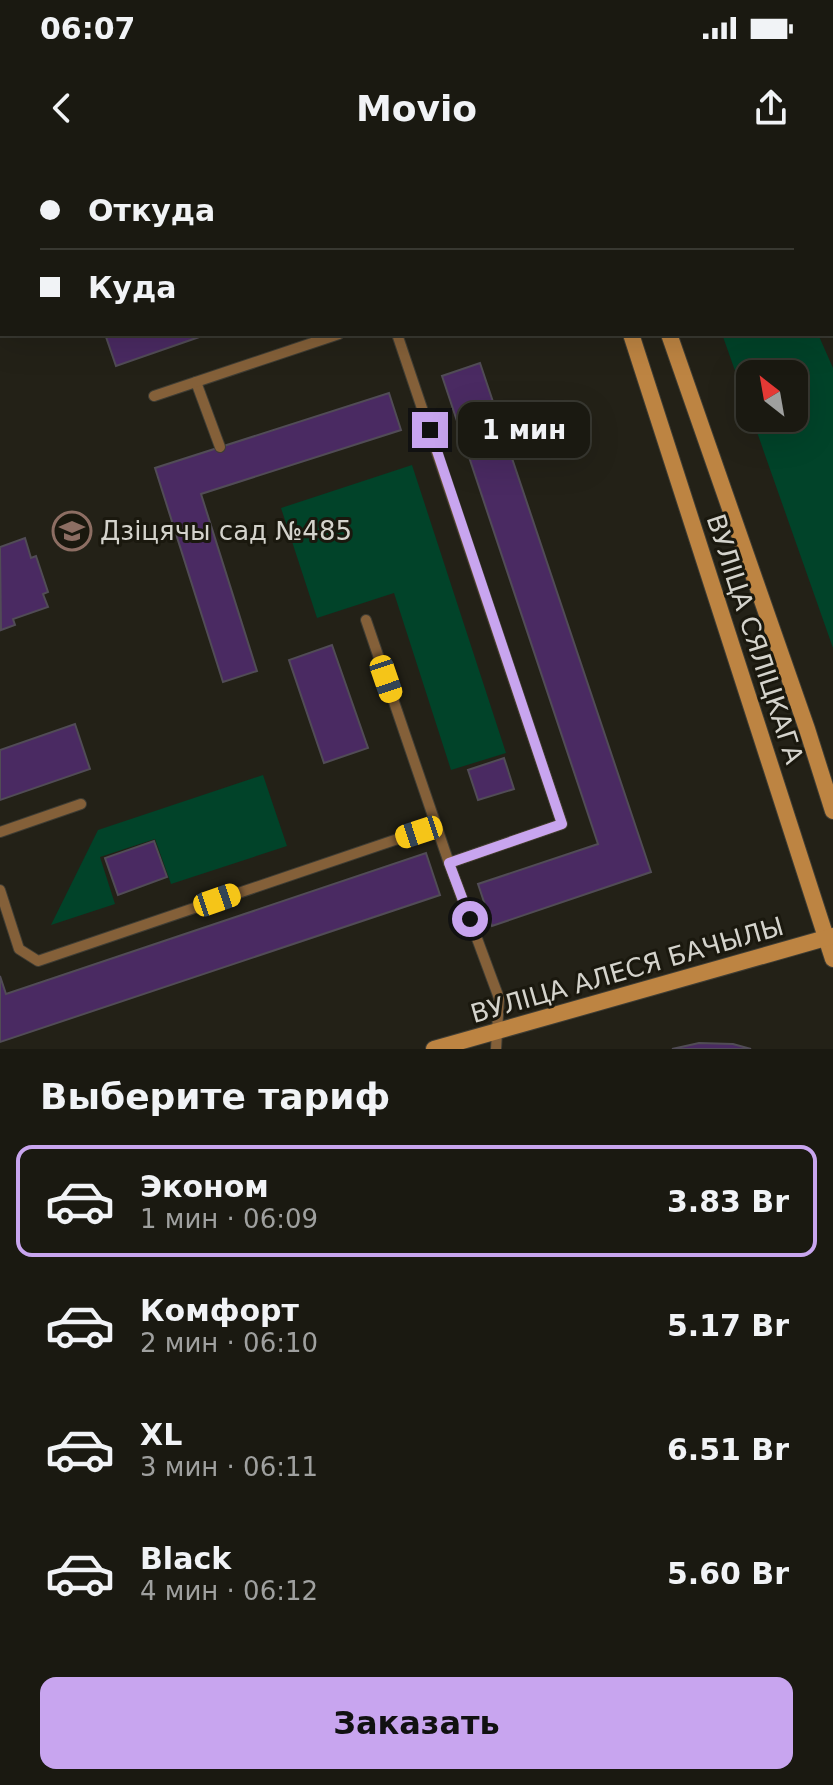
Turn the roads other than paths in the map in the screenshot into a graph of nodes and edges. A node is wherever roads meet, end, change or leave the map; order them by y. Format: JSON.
{"nodes":[{"id":1,"x":333,"y":336,"type":"edge"},
{"id":2,"x":398,"y":336,"type":"edge"},
{"id":3,"x":632,"y":336,"type":"edge"},
{"id":4,"x":670,"y":336,"type":"edge"},
{"id":5,"x":196,"y":382,"type":"junction"},
{"id":6,"x":154,"y":396,"type":"dead end"},
{"id":7,"x":220,"y":447,"type":"dead end"},
{"id":8,"x":366,"y":620,"type":"dead end"},
{"id":9,"x":81,"y":804,"type":"dead end"},
{"id":10,"x":833,"y":811,"type":"edge"},
{"id":11,"x":436,"y":826,"type":"junction"},
{"id":12,"x":0,"y":832,"type":"edge"},
{"id":13,"x":449,"y":863,"type":"junction"},
{"id":14,"x":0,"y":890,"type":"edge"},
{"id":15,"x":829,"y":938,"type":"edge"},
{"id":16,"x":833,"y":959,"type":"edge"},
{"id":17,"x":497,"y":1041,"type":"edge"},
{"id":18,"x":434,"y":1049,"type":"edge"}],
"edges":[{"from":1,"to":5,"type":"lane"},
{"from":2,"to":13,"type":"lane"},
{"from":3,"to":15,"type":"main road","name":"ВУЛІЦА СЯЛІЦКАГА"},
{"from":4,"to":10,"type":"main road","name":"ВУЛІЦА СЯЛІЦКАГА"},
{"from":5,"to":6,"type":"lane"},
{"from":5,"to":7,"type":"lane"},
{"from":8,"to":11,"type":"lane"},
{"from":9,"to":12,"type":"lane"},
{"from":11,"to":13,"type":"lane"},
{"from":11,"to":14,"type":"lane"},
{"from":13,"to":17,"type":"lane"},
{"from":15,"to":16,"type":"main road","name":"ВУЛІЦА СЯЛІЦКАГА"},
{"from":15,"to":17,"type":"main road","name":"ВУЛІЦА АЛЕСЯ БАЧЫЛЫ"},
{"from":17,"to":18,"type":"main road","name":"ВУЛІЦА АЛЕСЯ БАЧЫЛЫ"}]}
